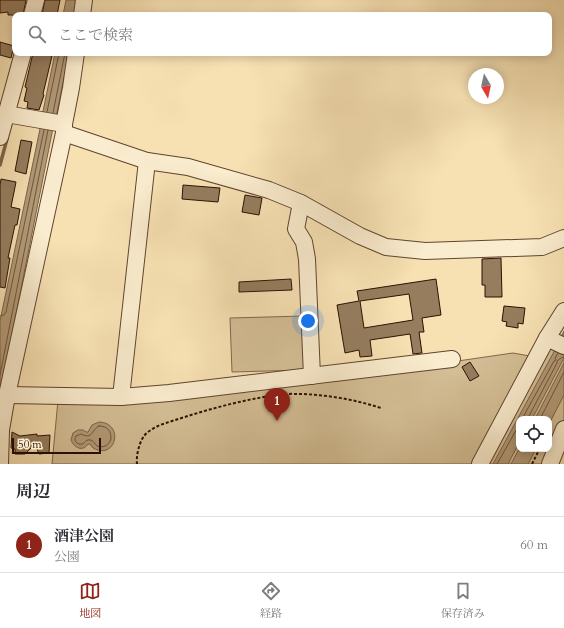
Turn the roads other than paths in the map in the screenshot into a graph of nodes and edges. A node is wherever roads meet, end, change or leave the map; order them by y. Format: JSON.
{"nodes":[{"id":1,"x":36,"y":0,"type":"edge"},
{"id":2,"x":84,"y":0,"type":"edge"},
{"id":3,"x":33,"y":12,"type":"edge"},
{"id":4,"x":82,"y":12,"type":"edge"},
{"id":5,"x":22,"y":56,"type":"edge"},
{"id":6,"x":76,"y":56,"type":"edge"},
{"id":7,"x":6,"y":114,"type":"junction"},
{"id":8,"x":61,"y":126,"type":"junction"},
{"id":9,"x":0,"y":137,"type":"edge"},
{"id":10,"x":147,"y":161,"type":"junction"},
{"id":11,"x":302,"y":203,"type":"junction"},
{"id":12,"x":564,"y":238,"type":"edge"},
{"id":13,"x":564,"y":311,"type":"edge"},
{"id":14,"x":555,"y":342,"type":"edge"},
{"id":15,"x":452,"y":359,"type":"dead end"},
{"id":16,"x":312,"y":376,"type":"junction"},
{"id":17,"x":7,"y":395,"type":"junction"},
{"id":18,"x":121,"y":397,"type":"junction"},
{"id":19,"x":564,"y":429,"type":"edge"},
{"id":20,"x":0,"y":430,"type":"edge"},
{"id":21,"x":0,"y":464,"type":"edge"},
{"id":22,"x":480,"y":464,"type":"edge"},
{"id":23,"x":550,"y":464,"type":"edge"}],
"edges":[{"from":1,"to":3,"type":"street"},
{"from":2,"to":4,"type":"street"},
{"from":5,"to":7,"type":"street"},
{"from":6,"to":8,"type":"street"},
{"from":7,"to":8,"type":"street"},
{"from":7,"to":9,"type":"street"},
{"from":8,"to":10,"type":"street"},
{"from":8,"to":17,"type":"street"},
{"from":10,"to":11,"type":"street"},
{"from":10,"to":18,"type":"street"},
{"from":11,"to":12,"type":"street"},
{"from":11,"to":16,"type":"street"},
{"from":13,"to":14,"type":"street"},
{"from":14,"to":22,"type":"street"},
{"from":15,"to":16,"type":"street"},
{"from":16,"to":18,"type":"street"},
{"from":17,"to":18,"type":"street"},
{"from":17,"to":20,"type":"street"},
{"from":19,"to":23,"type":"street"},
{"from":20,"to":21,"type":"street"}]}
